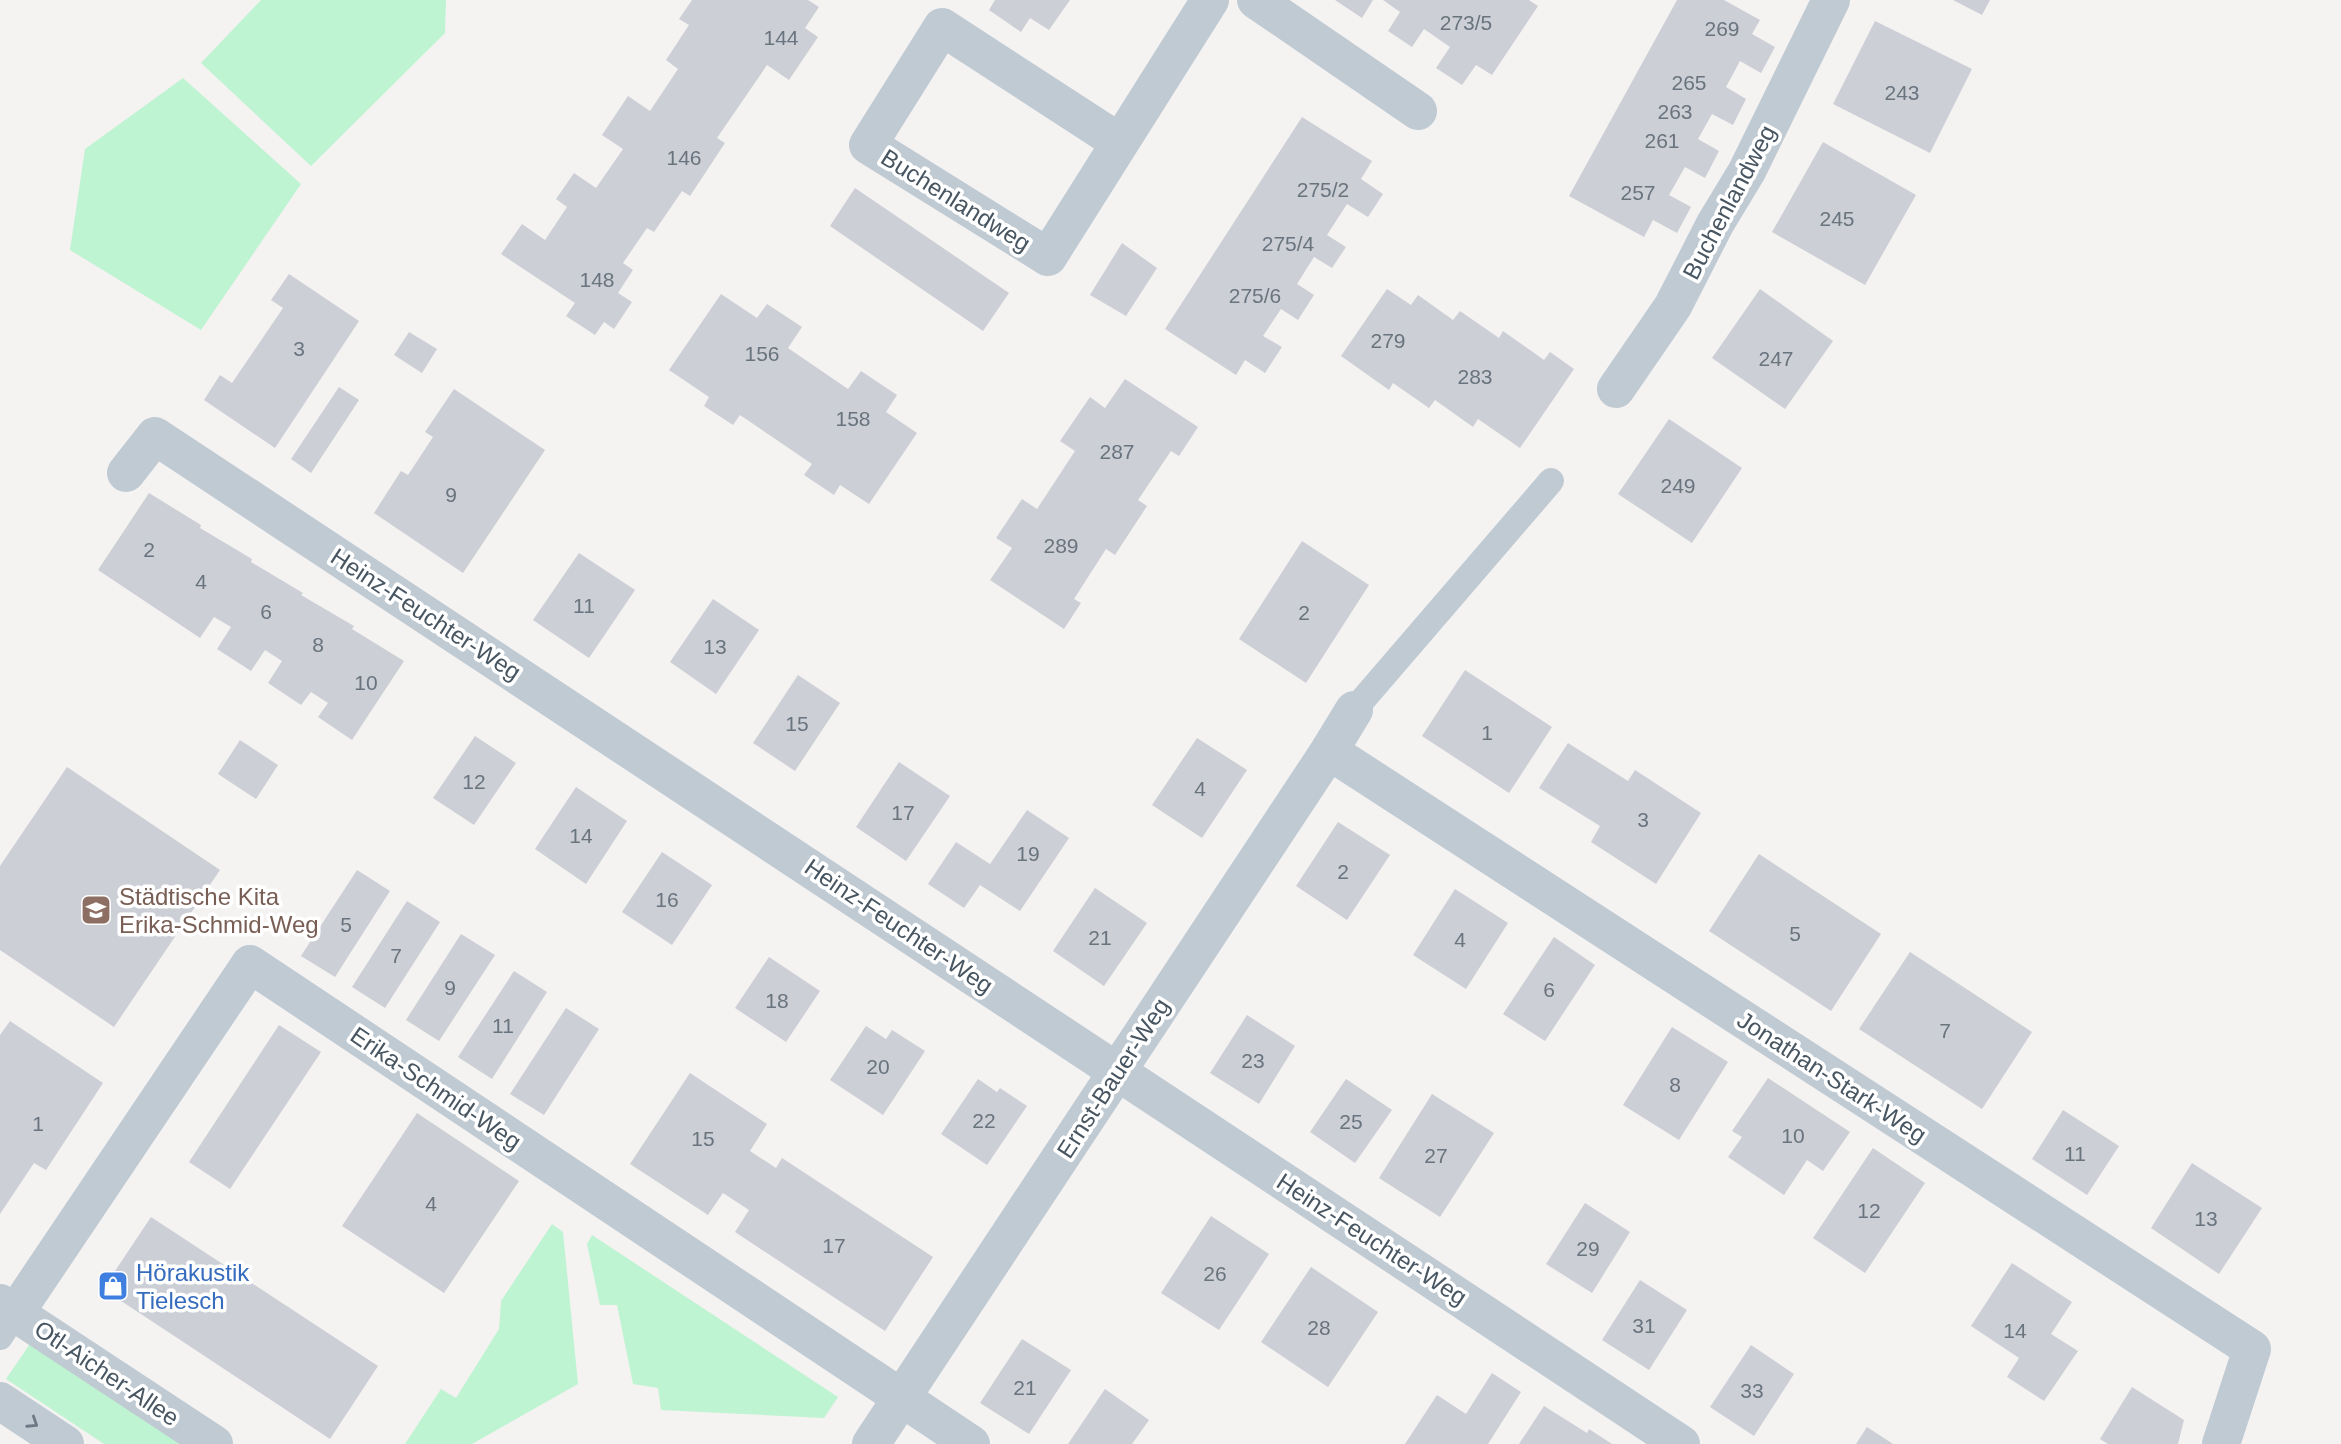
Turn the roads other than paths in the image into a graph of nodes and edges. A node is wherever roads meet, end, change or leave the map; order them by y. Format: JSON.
{"nodes":[{"id":1,"x":1210,"y":0,"type":"edge"},
{"id":2,"x":1256,"y":0,"type":"edge"},
{"id":3,"x":1823,"y":3,"type":"edge"},
{"id":4,"x":1418,"y":111,"type":"dead end"},
{"id":5,"x":1119,"y":142,"type":"junction"},
{"id":6,"x":1616,"y":389,"type":"dead end"},
{"id":7,"x":126,"y":473,"type":"dead end"},
{"id":8,"x":1551,"y":481,"type":"dead end"},
{"id":9,"x":1354,"y":710,"type":"joint"},
{"id":10,"x":1329,"y":751,"type":"junction"},
{"id":11,"x":1117,"y":1071,"type":"junction"},
{"id":12,"x":5,"y":1317,"type":"edge"},
{"id":13,"x":901,"y":1398,"type":"junction"},
{"id":14,"x":0,"y":1401,"type":"edge"},
{"id":15,"x":65,"y":1444,"type":"edge"},
{"id":16,"x":214,"y":1444,"type":"edge"},
{"id":17,"x":871,"y":1444,"type":"edge"},
{"id":18,"x":971,"y":1444,"type":"edge"},
{"id":19,"x":1681,"y":1444,"type":"edge"},
{"id":20,"x":2221,"y":1444,"type":"edge"}],
"edges":[{"from":1,"to":5,"type":"street","name":"Buchenlandweg"},
{"from":2,"to":4,"type":"street"},
{"from":3,"to":6,"type":"street","name":"Buchenlandweg"},
{"from":5,"to":5,"type":"street","name":"Buchenlandweg"},
{"from":7,"to":11,"type":"street","name":"Heinz-Feuchter-Weg"},
{"from":8,"to":9,"type":"lane"},
{"from":9,"to":10,"type":"street","name":"Ernst-Bauer-Weg"},
{"from":10,"to":11,"type":"street","name":"Ernst-Bauer-Weg"},
{"from":10,"to":20,"type":"street","name":"Jonathan-Stark-Weg"},
{"from":11,"to":13,"type":"street","name":"Ernst-Bauer-Weg"},
{"from":11,"to":19,"type":"street","name":"Heinz-Feuchter-Weg"},
{"from":12,"to":13,"type":"street","name":"Erika-Schmid-Weg"},
{"from":12,"to":16,"type":"street","name":"Otl-Aicher-Allee"},
{"from":13,"to":17,"type":"street","name":"Ernst-Bauer-Weg"},
{"from":13,"to":18,"type":"street","name":"Erika-Schmid-Weg"},
{"from":14,"to":15,"type":"street","one_way":true}]}
